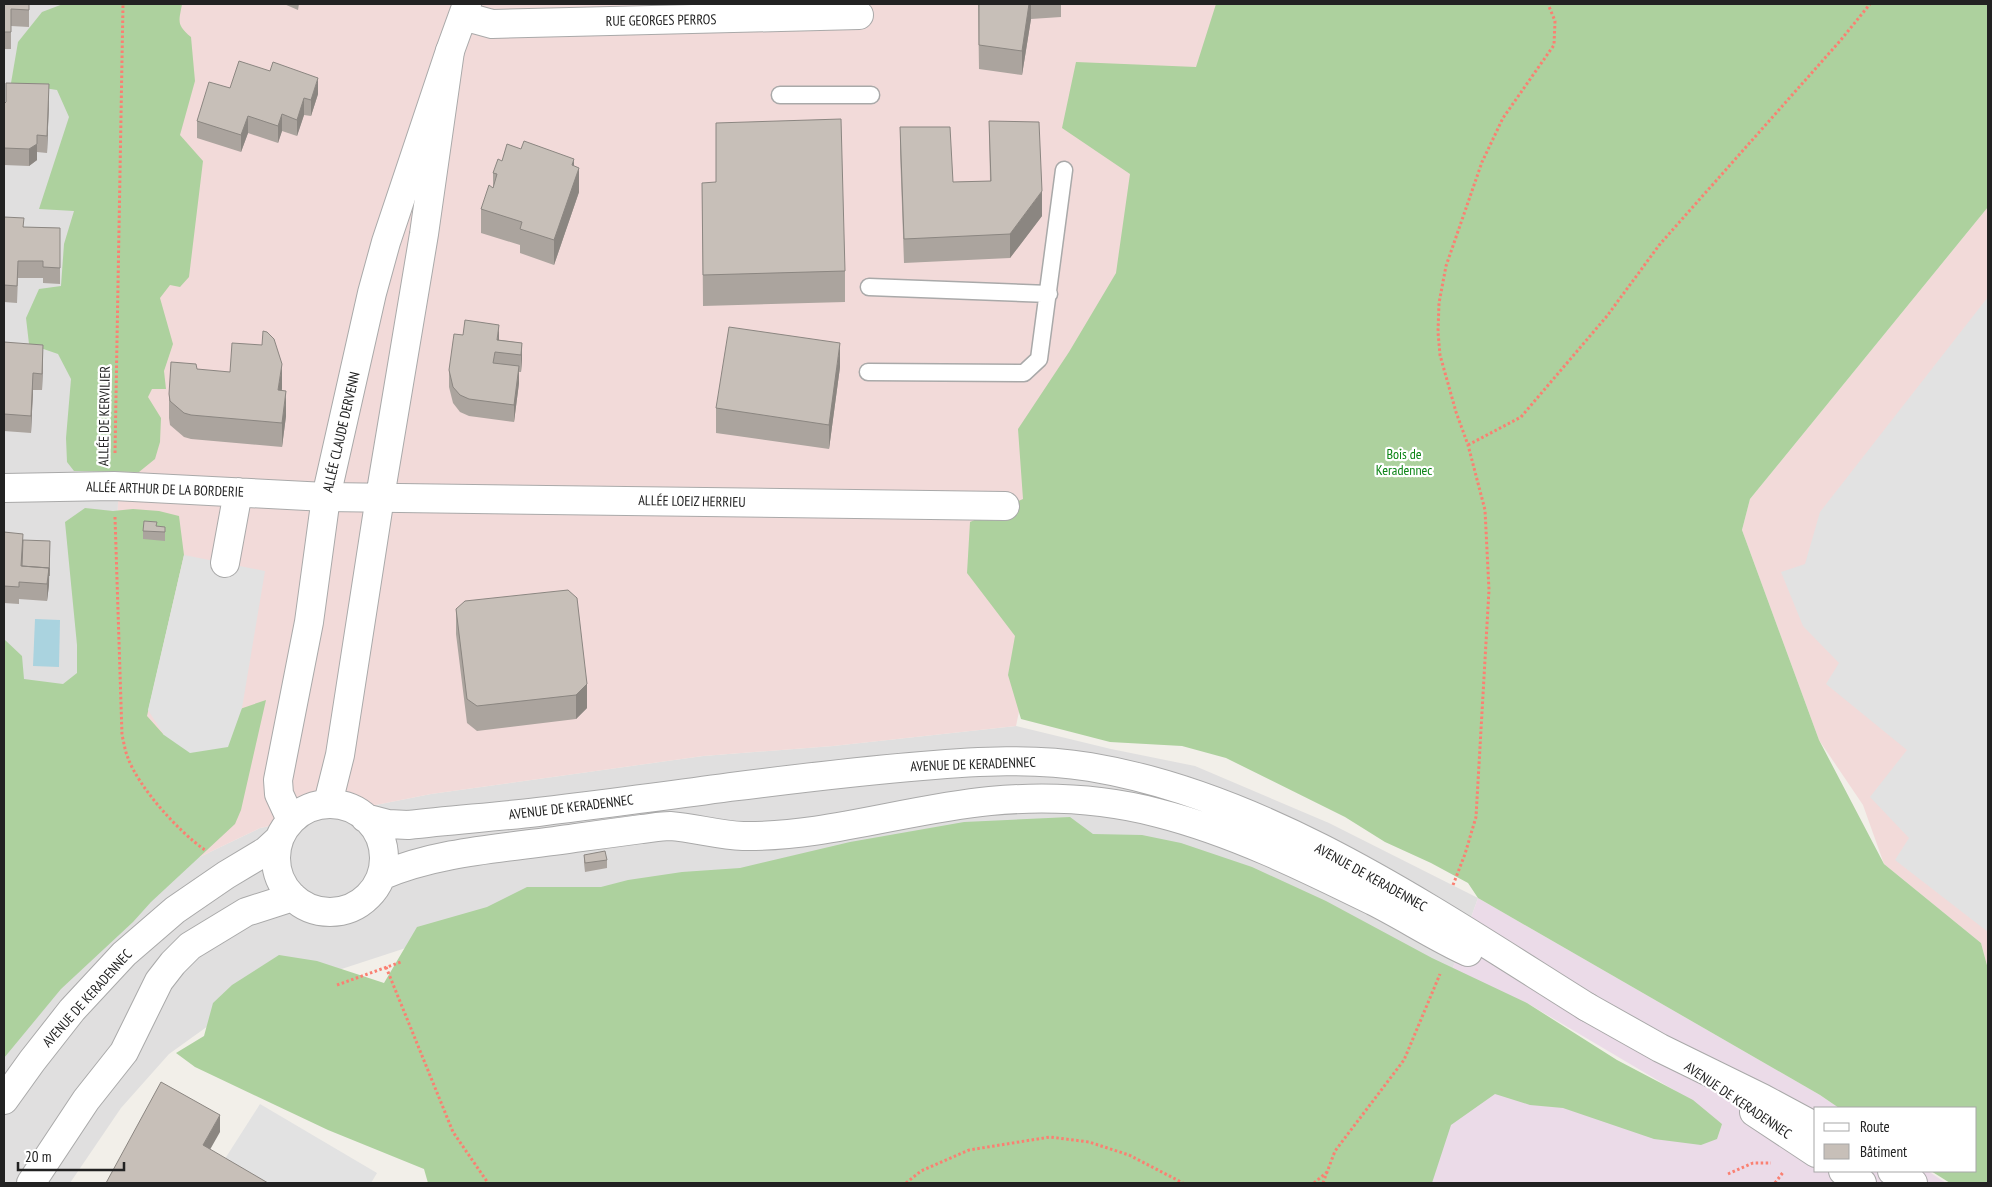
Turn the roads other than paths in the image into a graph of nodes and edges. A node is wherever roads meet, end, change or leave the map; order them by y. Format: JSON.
{"nodes":[{"id":1,"x":465,"y":10,"type":"edge"},
{"id":2,"x":860,"y":15,"type":"dead end"},
{"id":3,"x":450,"y":50,"type":"junction"},
{"id":4,"x":780,"y":95,"type":"dead end"},
{"id":5,"x":871,"y":95,"type":"dead end"},
{"id":6,"x":1064,"y":170,"type":"dead end"},
{"id":7,"x":869,"y":288,"type":"dead end"},
{"id":8,"x":1048,"y":294,"type":"junction"},
{"id":9,"x":868,"y":372,"type":"dead end"},
{"id":10,"x":4,"y":488,"type":"edge"},
{"id":11,"x":238,"y":492,"type":"junction"},
{"id":12,"x":326,"y":497,"type":"junction"},
{"id":13,"x":380,"y":497,"type":"junction"},
{"id":14,"x":1005,"y":506,"type":"dead end"},
{"id":15,"x":224,"y":563,"type":"dead end"},
{"id":16,"x":328,"y":804,"type":"junction"},
{"id":17,"x":365,"y":818,"type":"junction"},
{"id":18,"x":285,"y":829,"type":"junction"},
{"id":19,"x":381,"y":876,"type":"junction"},
{"id":20,"x":293,"y":897,"type":"junction"},
{"id":21,"x":1587,"y":1006,"type":"junction"},
{"id":22,"x":1660,"y":1048,"type":"junction"},
{"id":23,"x":4,"y":1100,"type":"edge"},
{"id":24,"x":1814,"y":1126,"type":"edge"},
{"id":25,"x":1814,"y":1152,"type":"edge"},
{"id":26,"x":1845,"y":1172,"type":"edge"},
{"id":27,"x":1894,"y":1172,"type":"edge"},
{"id":28,"x":31,"y":1183,"type":"edge"},
{"id":29,"x":1862,"y":1183,"type":"edge"},
{"id":30,"x":1913,"y":1183,"type":"edge"}],
"edges":[{"from":1,"to":2,"type":"street","name":"RUE GEORGES PERROS"},
{"from":1,"to":3,"type":"street","name":"ALLÉE CLAUDE DERVENN"},
{"from":3,"to":12,"type":"street","name":"ALLÉE CLAUDE DERVENN"},
{"from":3,"to":13,"type":"street","name":"ALLÉE CLAUDE DERVENN"},
{"from":4,"to":5,"type":"lane"},
{"from":6,"to":8,"type":"lane"},
{"from":7,"to":8,"type":"lane"},
{"from":8,"to":9,"type":"lane"},
{"from":10,"to":11,"type":"street","name":"ALLÉE ARTHUR DE LA BORDERIE"},
{"from":11,"to":12,"type":"street","name":"ALLÉE ARTHUR DE LA BORDERIE"},
{"from":11,"to":15,"type":"street"},
{"from":12,"to":13,"type":"street","name":"ALLÉE ARTHUR DE LA BORDERIE"},
{"from":12,"to":18,"type":"street","name":"ALLÉE CLAUDE DERVENN"},
{"from":13,"to":14,"type":"street","name":"ALLÉE LOEIZ HERRIEU"},
{"from":13,"to":16,"type":"street","name":"ALLÉE CLAUDE DERVENN"},
{"from":16,"to":17,"type":"street"},
{"from":16,"to":18,"type":"street"},
{"from":17,"to":19,"type":"street"},
{"from":17,"to":21,"type":"street","name":"AVENUE DE KERADENNEC"},
{"from":18,"to":20,"type":"street"},
{"from":18,"to":23,"type":"street","name":"AVENUE DE KERADENNEC"},
{"from":19,"to":20,"type":"street"},
{"from":19,"to":21,"type":"street","name":"AVENUE DE KERADENNEC"},
{"from":20,"to":28,"type":"street"},
{"from":21,"to":22,"type":"street","name":"AVENUE DE KERADENNEC"},
{"from":22,"to":24,"type":"street","name":"AVENUE DE KERADENNEC"},
{"from":22,"to":25,"type":"street","name":"AVENUE DE KERADENNEC"},
{"from":26,"to":29,"type":"street"},
{"from":27,"to":30,"type":"street"}]}
